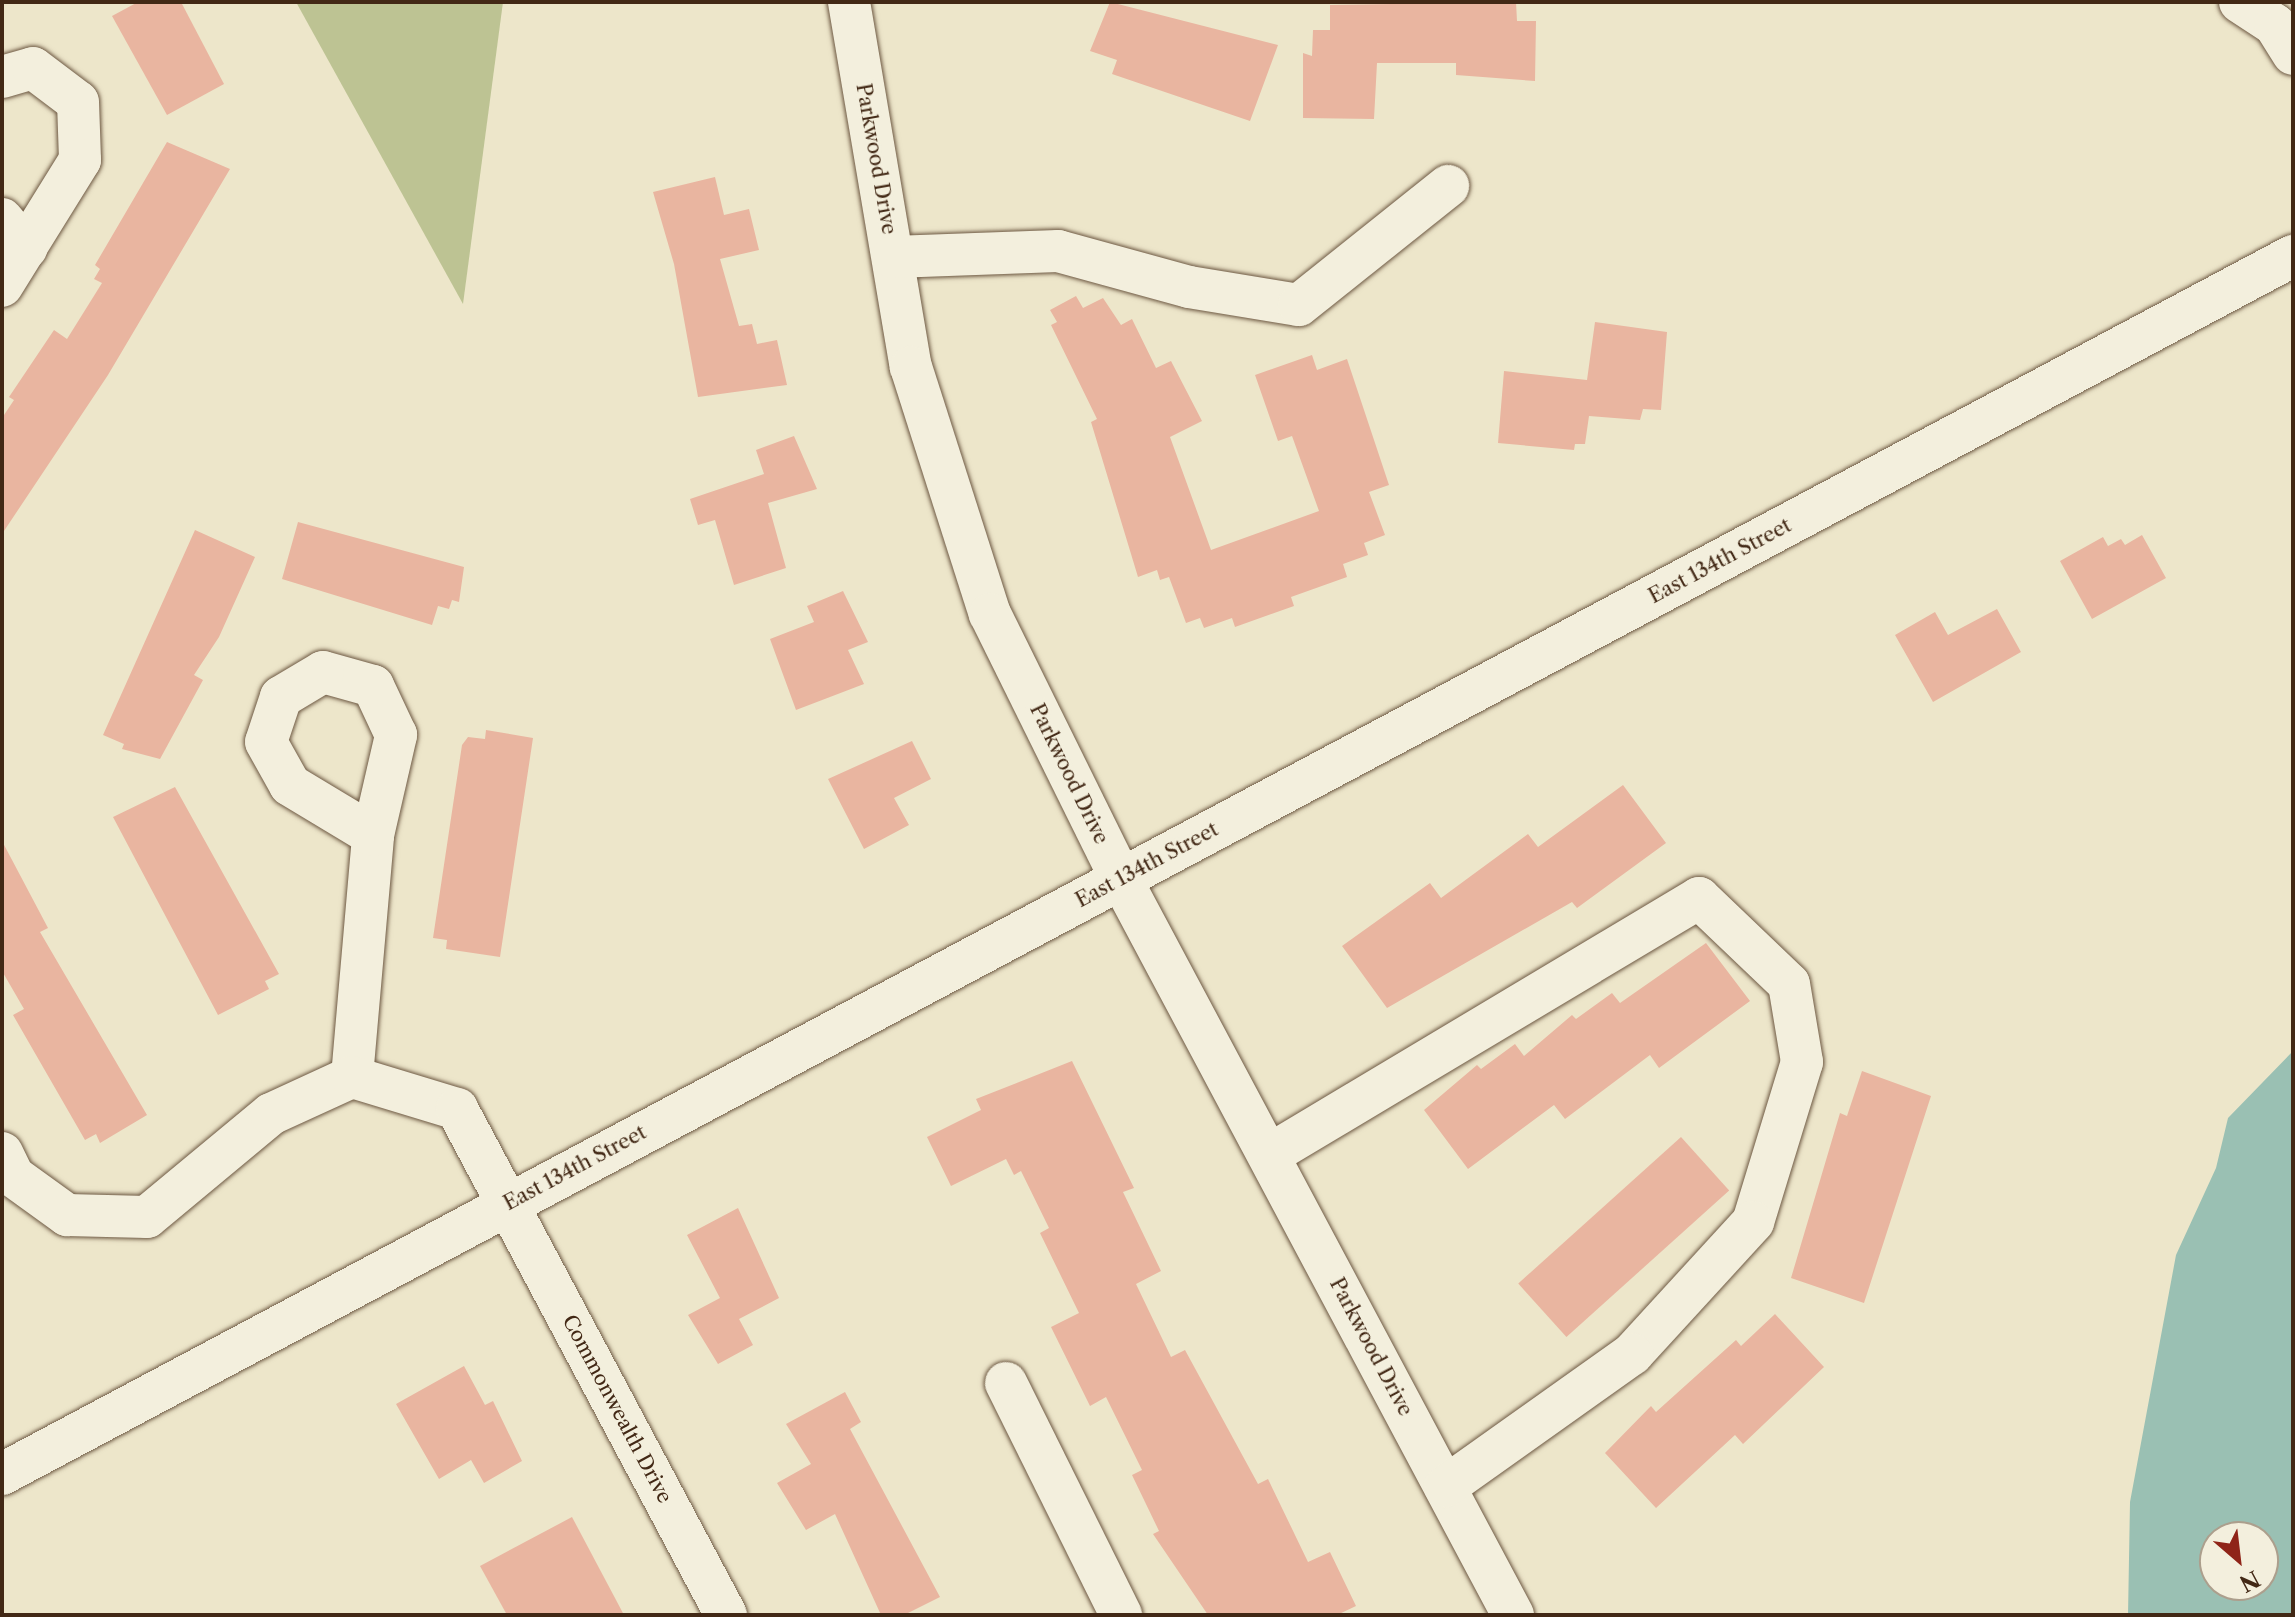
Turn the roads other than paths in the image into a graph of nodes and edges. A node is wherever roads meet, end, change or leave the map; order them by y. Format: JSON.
{"nodes":[{"id":1,"x":849,"y":2,"type":"edge"},
{"id":2,"x":2240,"y":2,"type":"edge"},
{"id":3,"x":2293,"y":54,"type":"edge"},
{"id":4,"x":2,"y":77,"type":"edge"},
{"id":5,"x":1448,"y":186,"type":"dead end"},
{"id":6,"x":14,"y":234,"type":"edge"},
{"id":7,"x":2293,"y":256,"type":"edge"},
{"id":8,"x":893,"y":257,"type":"junction"},
{"id":9,"x":2,"y":286,"type":"edge"},
{"id":10,"x":373,"y":835,"type":"dead end"},
{"id":11,"x":1121,"y":879,"type":"junction"},
{"id":12,"x":352,"y":1077,"type":"junction"},
{"id":13,"x":2,"y":1153,"type":"edge"},
{"id":14,"x":1269,"y":1155,"type":"junction"},
{"id":15,"x":508,"y":1203,"type":"junction"},
{"id":16,"x":1006,"y":1383,"type":"dead end"},
{"id":17,"x":2,"y":1474,"type":"edge"},
{"id":18,"x":1445,"y":1487,"type":"junction"},
{"id":19,"x":1497,"y":1609,"type":"edge"},
{"id":20,"x":726,"y":1615,"type":"edge"},
{"id":21,"x":1121,"y":1615,"type":"edge"}],
"edges":[{"from":1,"to":8,"type":"street","name":"Parkwood Drive"},
{"from":2,"to":3,"type":"street"},
{"from":4,"to":6,"type":"street"},
{"from":5,"to":8,"type":"street"},
{"from":6,"to":9,"type":"street"},
{"from":7,"to":11,"type":"street","name":"East 134th Street"},
{"from":8,"to":11,"type":"street","name":"Parkwood Drive"},
{"from":10,"to":12,"type":"street"},
{"from":11,"to":14,"type":"street","name":"Parkwood Drive"},
{"from":11,"to":15,"type":"street","name":"East 134th Street"},
{"from":12,"to":13,"type":"street"},
{"from":12,"to":15,"type":"street","name":"Commonwealth Drive"},
{"from":14,"to":18,"type":"street","name":"Parkwood Drive"},
{"from":14,"to":18,"type":"street"},
{"from":15,"to":17,"type":"street","name":"East 134th Street"},
{"from":15,"to":20,"type":"street","name":"Commonwealth Drive"},
{"from":16,"to":21,"type":"street"},
{"from":18,"to":19,"type":"street","name":"Parkwood Drive"}]}
